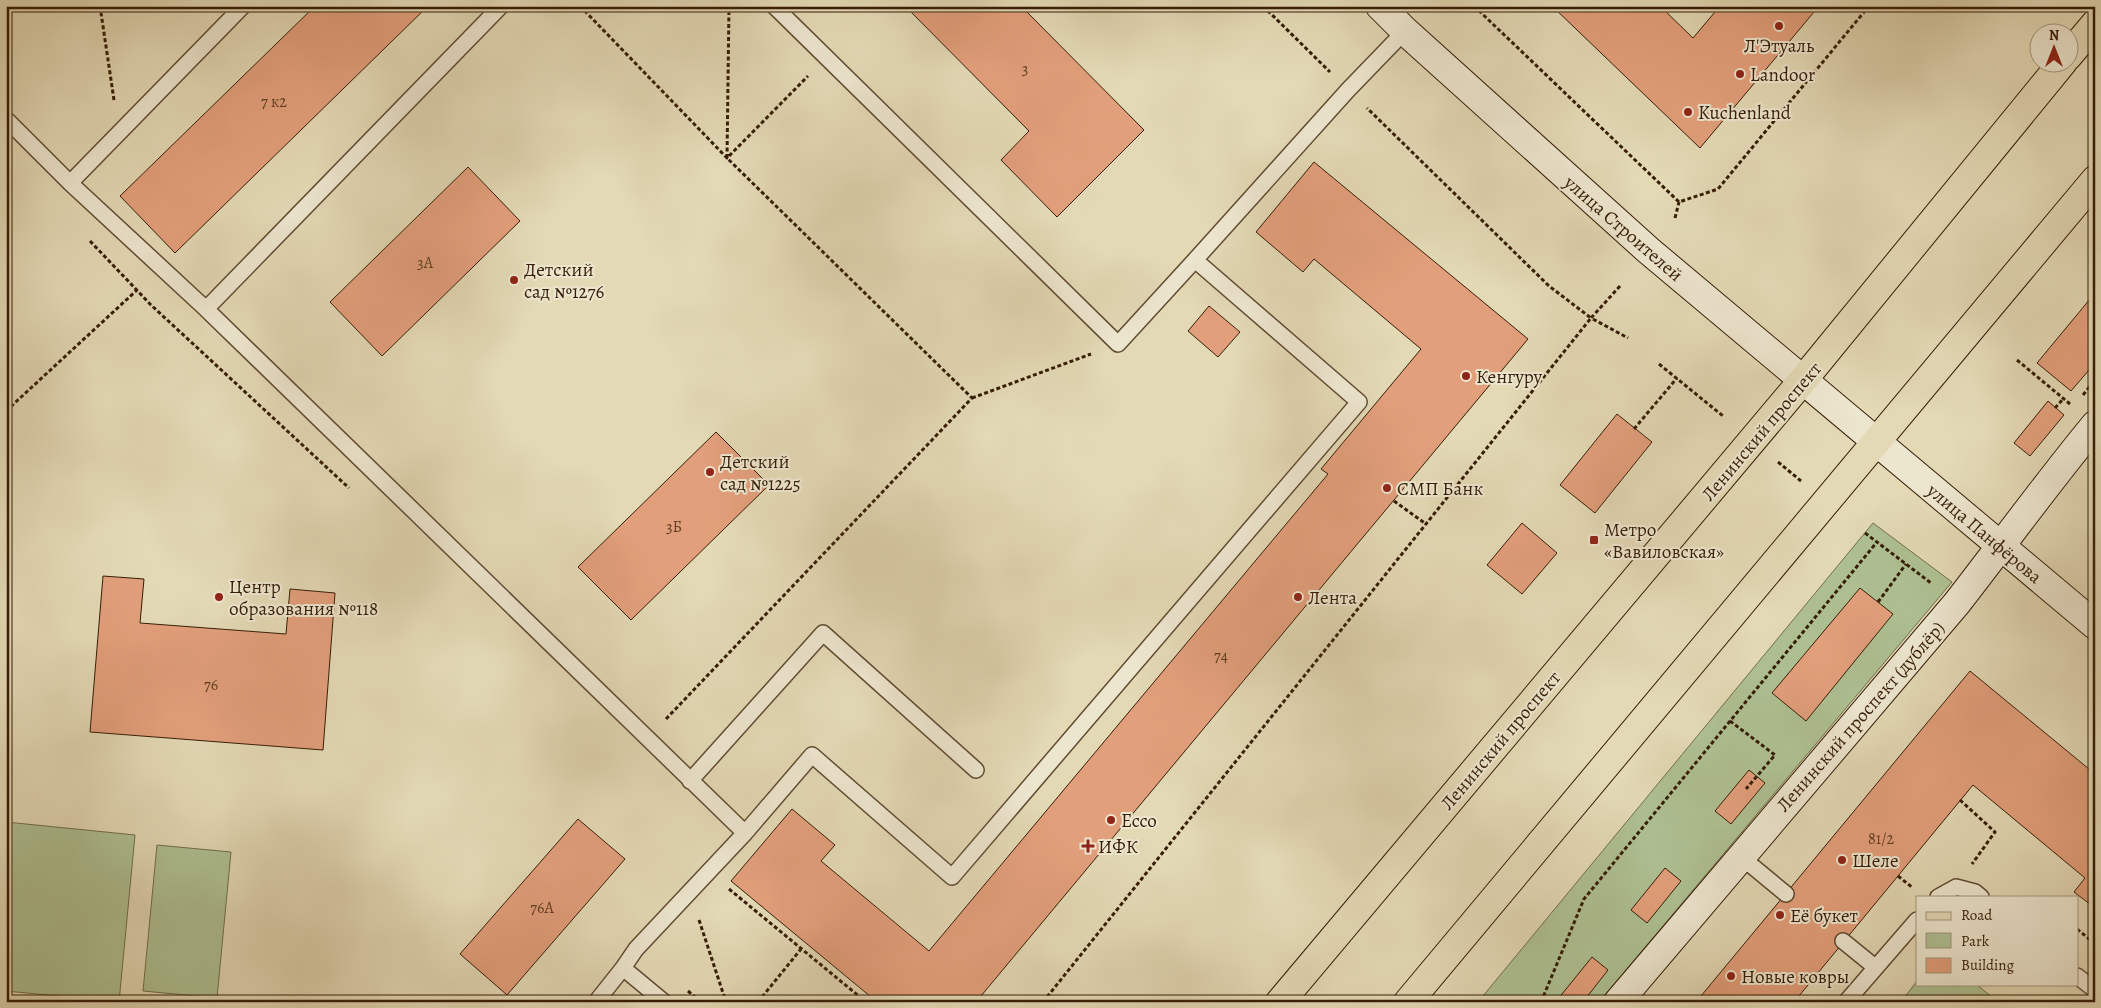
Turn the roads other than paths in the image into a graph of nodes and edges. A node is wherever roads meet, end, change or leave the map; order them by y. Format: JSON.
{"nodes":[{"id":1,"x":243,"y":6,"type":"edge"},
{"id":2,"x":501,"y":6,"type":"edge"},
{"id":3,"x":774,"y":6,"type":"edge"},
{"id":4,"x":1380,"y":6,"type":"edge"},
{"id":5,"x":2095,"y":24,"type":"edge"},
{"id":6,"x":1405,"y":31,"type":"junction"},
{"id":7,"x":2078,"y":44,"type":"edge"},
{"id":8,"x":2055,"y":72,"type":"edge"},
{"id":9,"x":6,"y":119,"type":"edge"},
{"id":10,"x":2095,"y":180,"type":"edge"},
{"id":11,"x":70,"y":183,"type":"junction"},
{"id":12,"x":1195,"y":260,"type":"junction"},
{"id":13,"x":206,"y":309,"type":"junction"},
{"id":14,"x":1803,"y":380,"type":"junction"},
{"id":15,"x":2095,"y":425,"type":"edge"},
{"id":16,"x":1875,"y":441,"type":"junction"},
{"id":17,"x":2001,"y":547,"type":"junction"},
{"id":18,"x":2095,"y":625,"type":"edge"},
{"id":19,"x":976,"y":770,"type":"dead end"},
{"id":20,"x":690,"y":781,"type":"junction"},
{"id":21,"x":745,"y":833,"type":"junction"},
{"id":22,"x":1740,"y":856,"type":"junction"},
{"id":23,"x":1786,"y":894,"type":"dead end"},
{"id":24,"x":1940,"y":896,"type":"edge"},
{"id":25,"x":1980,"y":896,"type":"edge"},
{"id":26,"x":1916,"y":921,"type":"edge"},
{"id":27,"x":1843,"y":941,"type":"dead end"},
{"id":28,"x":1874,"y":967,"type":"junction"},
{"id":29,"x":623,"y":968,"type":"junction"},
{"id":30,"x":2078,"y":977,"type":"edge"},
{"id":31,"x":2095,"y":990,"type":"edge"},
{"id":32,"x":596,"y":1002,"type":"edge"},
{"id":33,"x":664,"y":1002,"type":"edge"},
{"id":34,"x":1280,"y":1002,"type":"edge"},
{"id":35,"x":1408,"y":1002,"type":"edge"},
{"id":36,"x":1618,"y":1002,"type":"edge"},
{"id":37,"x":1846,"y":1002,"type":"edge"}],
"edges":[{"from":1,"to":11,"type":"lane"},
{"from":2,"to":13,"type":"lane"},
{"from":3,"to":12,"type":"lane"},
{"from":4,"to":6,"type":"street","name":"улица Строителей"},
{"from":5,"to":7,"type":"main road"},
{"from":6,"to":12,"type":"lane"},
{"from":6,"to":14,"type":"street","name":"улица Строителей"},
{"from":8,"to":14,"type":"main road","name":"Ленинский проспект"},
{"from":9,"to":11,"type":"lane"},
{"from":10,"to":16,"type":"main road"},
{"from":11,"to":13,"type":"lane"},
{"from":12,"to":21,"type":"lane"},
{"from":13,"to":20,"type":"lane"},
{"from":14,"to":16,"type":"street","name":"улица Строителей"},
{"from":14,"to":34,"type":"main road","name":"Ленинский проспект"},
{"from":15,"to":17,"type":"street","name":"Ленинский проспект (дублёр)"},
{"from":16,"to":17,"type":"street","name":"улица Панфёрова"},
{"from":16,"to":35,"type":"main road"},
{"from":17,"to":18,"type":"street","name":"улица Панфёрова"},
{"from":17,"to":22,"type":"street","name":"Ленинский проспект (дублёр)"},
{"from":19,"to":20,"type":"lane"},
{"from":20,"to":21,"type":"lane"},
{"from":21,"to":29,"type":"lane"},
{"from":22,"to":23,"type":"lane"},
{"from":22,"to":36,"type":"street","name":"Ленинский проспект (дублёр)"},
{"from":24,"to":25,"type":"lane"},
{"from":26,"to":28,"type":"lane"},
{"from":27,"to":28,"type":"lane"},
{"from":28,"to":37,"type":"lane"},
{"from":29,"to":32,"type":"lane"},
{"from":29,"to":33,"type":"lane"},
{"from":30,"to":31,"type":"lane"}]}
